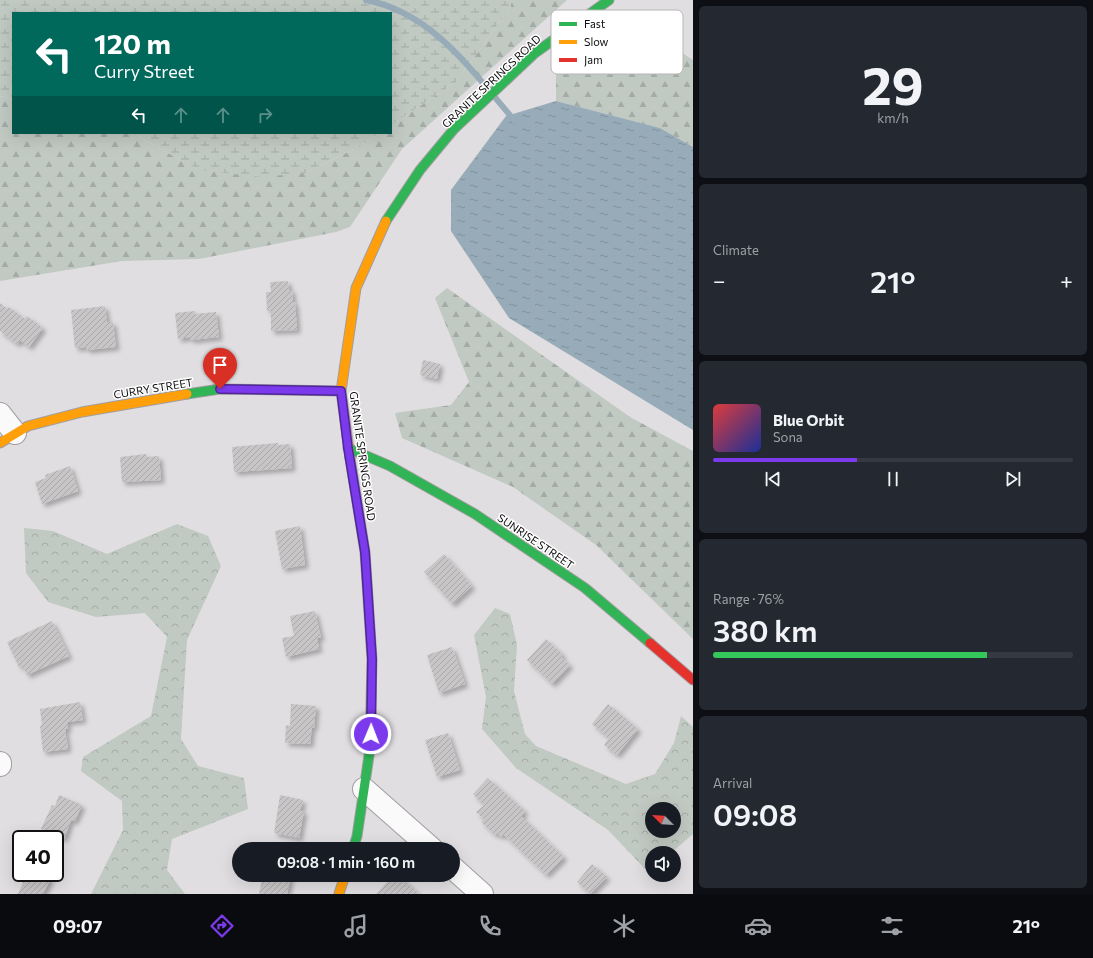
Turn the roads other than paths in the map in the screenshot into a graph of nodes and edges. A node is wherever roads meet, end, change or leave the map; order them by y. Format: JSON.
{"nodes":[{"id":1,"x":609,"y":0,"type":"edge"},
{"id":2,"x":595,"y":10,"type":"edge"},
{"id":3,"x":551,"y":42,"type":"edge"},
{"id":4,"x":341,"y":391,"type":"junction"},
{"id":5,"x":0,"y":414,"type":"edge"},
{"id":6,"x":8,"y":438,"type":"edge"},
{"id":7,"x":348,"y":448,"type":"junction"},
{"id":8,"x":693,"y":680,"type":"edge"},
{"id":9,"x":364,"y":789,"type":"junction"},
{"id":10,"x":354,"y":842,"type":"edge"},
{"id":11,"x":424,"y":842,"type":"edge"},
{"id":12,"x":460,"y":874,"type":"edge"},
{"id":13,"x":343,"y":882,"type":"edge"},
{"id":14,"x":340,"y":894,"type":"edge"},
{"id":15,"x":482,"y":894,"type":"edge"}],
"edges":[{"from":1,"to":2,"type":"street","name":"GRANITE SPRINGS ROAD"},
{"from":3,"to":4,"type":"street","name":"GRANITE SPRINGS ROAD"},
{"from":4,"to":6,"type":"street","name":"CURRY STREET"},
{"from":4,"to":7,"type":"street","name":"GRANITE SPRINGS ROAD"},
{"from":5,"to":6,"type":"street"},
{"from":7,"to":8,"type":"street","name":"SUNRISE STREET"},
{"from":7,"to":9,"type":"street","name":"GRANITE SPRINGS ROAD"},
{"from":9,"to":10,"type":"street","name":"GRANITE SPRINGS ROAD"},
{"from":9,"to":11,"type":"street"},
{"from":12,"to":15,"type":"street"},
{"from":13,"to":14,"type":"street"}]}
